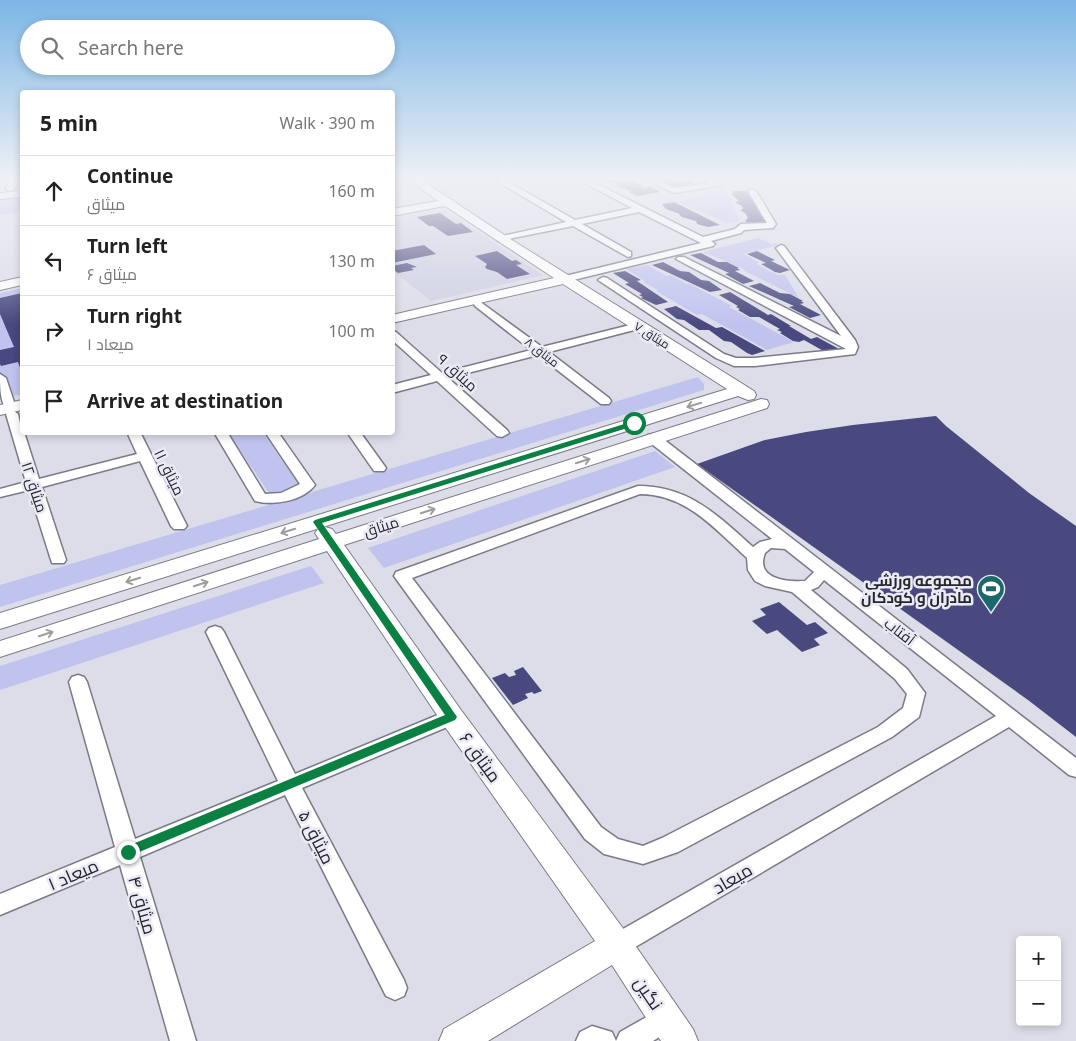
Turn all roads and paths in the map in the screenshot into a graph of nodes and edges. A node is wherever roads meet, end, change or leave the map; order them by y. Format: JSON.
{"nodes":[{"id":1,"x":485,"y":228,"type":"edge"},
{"id":2,"x":553,"y":228,"type":"edge"},
{"id":3,"x":582,"y":228,"type":"edge"},
{"id":4,"x":677,"y":228,"type":"edge"},
{"id":5,"x":741,"y":228,"type":"edge"},
{"id":6,"x":501,"y":239,"type":"junction"},
{"id":7,"x":706,"y":242,"type":"junction"},
{"id":8,"x":781,"y":248,"type":"dead end"},
{"id":9,"x":628,"y":254,"type":"dead end"},
{"id":10,"x":681,"y":259,"type":"dead end"},
{"id":11,"x":564,"y":279,"type":"junction"},
{"id":12,"x":603,"y":280,"type":"dead end"},
{"id":13,"x":20,"y":281,"type":"edge"},
{"id":14,"x":0,"y":286,"type":"edge"},
{"id":15,"x":479,"y":304,"type":"dead end"},
{"id":16,"x":644,"y":307,"type":"junction"},
{"id":17,"x":618,"y":313,"type":"junction"},
{"id":18,"x":395,"y":318,"type":"edge"},
{"id":19,"x":638,"y":326,"type":"junction"},
{"id":20,"x":395,"y":337,"type":"edge"},
{"id":21,"x":852,"y":347,"type":"junction"},
{"id":22,"x":539,"y":351,"type":"junction"},
{"id":23,"x":439,"y":377,"type":"junction"},
{"id":24,"x":0,"y":378,"type":"edge"},
{"id":25,"x":395,"y":388,"type":"edge"},
{"id":26,"x":740,"y":390,"type":"junction"},
{"id":27,"x":605,"y":401,"type":"dead end"},
{"id":28,"x":761,"y":404,"type":"joint"},
{"id":29,"x":11,"y":409,"type":"edge"},
{"id":30,"x":502,"y":433,"type":"dead end"},
{"id":31,"x":134,"y":435,"type":"edge"},
{"id":32,"x":222,"y":435,"type":"edge"},
{"id":33,"x":273,"y":435,"type":"edge"},
{"id":34,"x":355,"y":435,"type":"edge"},
{"id":35,"x":653,"y":438,"type":"junction"},
{"id":36,"x":144,"y":456,"type":"junction"},
{"id":37,"x":379,"y":468,"type":"dead end"},
{"id":38,"x":34,"y":484,"type":"junction"},
{"id":39,"x":0,"y":492,"type":"edge"},
{"id":40,"x":178,"y":526,"type":"dead end"},
{"id":41,"x":325,"y":532,"type":"junction"},
{"id":42,"x":790,"y":545,"type":"junction"},
{"id":43,"x":754,"y":556,"type":"junction"},
{"id":44,"x":58,"y":560,"type":"dead end"},
{"id":45,"x":822,"y":571,"type":"junction"},
{"id":46,"x":797,"y":587,"type":"junction"},
{"id":47,"x":0,"y":621,"type":"edge"},
{"id":48,"x":215,"y":632,"type":"dead end"},
{"id":49,"x":0,"y":649,"type":"edge"},
{"id":50,"x":78,"y":682,"type":"dead end"},
{"id":51,"x":452,"y":717,"type":"junction"},
{"id":52,"x":1010,"y":717,"type":"junction"},
{"id":53,"x":1076,"y":769,"type":"edge"},
{"id":54,"x":290,"y":785,"type":"junction"},
{"id":55,"x":128,"y":852,"type":"junction"},
{"id":56,"x":0,"y":905,"type":"edge"},
{"id":57,"x":617,"y":946,"type":"junction"},
{"id":58,"x":395,"y":988,"type":"dead end"},
{"id":59,"x":673,"y":1030,"type":"edge"},
{"id":60,"x":183,"y":1041,"type":"edge"},
{"id":61,"x":456,"y":1041,"type":"edge"},
{"id":62,"x":588,"y":1041,"type":"edge"},
{"id":63,"x":603,"y":1041,"type":"edge"},
{"id":64,"x":629,"y":1041,"type":"edge"}],
"edges":[{"from":1,"to":6,"type":"street","name":"میثاق ۷"},
{"from":2,"to":6,"type":"street"},
{"from":3,"to":9,"type":"street"},
{"from":4,"to":7,"type":"street"},
{"from":5,"to":7,"type":"street"},
{"from":6,"to":11,"type":"street","name":"میثاق ۷"},
{"from":7,"to":11,"type":"street"},
{"from":8,"to":21,"type":"street"},
{"from":10,"to":21,"type":"street"},
{"from":11,"to":17,"type":"street","name":"میثاق ۷"},
{"from":11,"to":18,"type":"street"},
{"from":12,"to":16,"type":"street"},
{"from":13,"to":14,"type":"street"},
{"from":15,"to":22,"type":"street","name":"میثاق ۸"},
{"from":16,"to":17,"type":"street"},
{"from":16,"to":21,"type":"street"},
{"from":17,"to":19,"type":"street","name":"میثاق ۷"},
{"from":19,"to":22,"type":"street"},
{"from":19,"to":26,"type":"street","name":"میثاق ۷"},
{"from":20,"to":23,"type":"street","name":"میثاق ۹"},
{"from":22,"to":23,"type":"street"},
{"from":22,"to":27,"type":"street","name":"میثاق ۸"},
{"from":23,"to":25,"type":"street"},
{"from":23,"to":30,"type":"street","name":"میثاق ۹"},
{"from":24,"to":29,"type":"street","name":"میثاق ۱۲"},
{"from":26,"to":28,"type":"street","name":"میثاق ۷"},
{"from":26,"to":41,"type":"street","name":"میثاق","one_way":true},
{"from":28,"to":35,"type":"street","name":"میثاق"},
{"from":29,"to":38,"type":"street","name":"میثاق ۱۲"},
{"from":31,"to":36,"type":"street","name":"میثاق ۱۱"},
{"from":32,"to":33,"type":"street"},
{"from":34,"to":37,"type":"street"},
{"from":41,"to":35,"type":"street","name":"میثاق","one_way":true},
{"from":35,"to":42,"type":"street","name":"آفتاب"},
{"from":36,"to":38,"type":"street"},
{"from":36,"to":40,"type":"street","name":"میثاق ۱۱"},
{"from":38,"to":39,"type":"street"},
{"from":38,"to":44,"type":"street","name":"میثاق ۱۲"},
{"from":41,"to":47,"type":"street","name":"میثاق","one_way":true},
{"from":49,"to":41,"type":"street","name":"میثاق","one_way":true},
{"from":41,"to":51,"type":"street","name":"میثاق ۶"},
{"from":42,"to":43,"type":"street"},
{"from":42,"to":45,"type":"street","name":"آفتاب"},
{"from":43,"to":46,"type":"street"},
{"from":43,"to":46,"type":"street"},
{"from":45,"to":46,"type":"street"},
{"from":45,"to":52,"type":"street","name":"آفتاب"},
{"from":48,"to":54,"type":"street","name":"میثاق ۵"},
{"from":50,"to":55,"type":"street","name":"میثاق ۴"},
{"from":51,"to":54,"type":"street","name":"میعاد ۱"},
{"from":51,"to":57,"type":"street","name":"میثاق ۶"},
{"from":52,"to":53,"type":"street","name":"آفتاب"},
{"from":52,"to":57,"type":"street","name":"میعاد"},
{"from":54,"to":55,"type":"street","name":"میعاد ۱"},
{"from":54,"to":58,"type":"street","name":"میثاق ۵"},
{"from":55,"to":56,"type":"street","name":"میعاد ۱"},
{"from":55,"to":60,"type":"street","name":"میثاق ۴"},
{"from":57,"to":59,"type":"street","name":"نگین"},
{"from":57,"to":61,"type":"street","name":"میعاد"},
{"from":59,"to":64,"type":"street"},
{"from":62,"to":63,"type":"street"}]}
